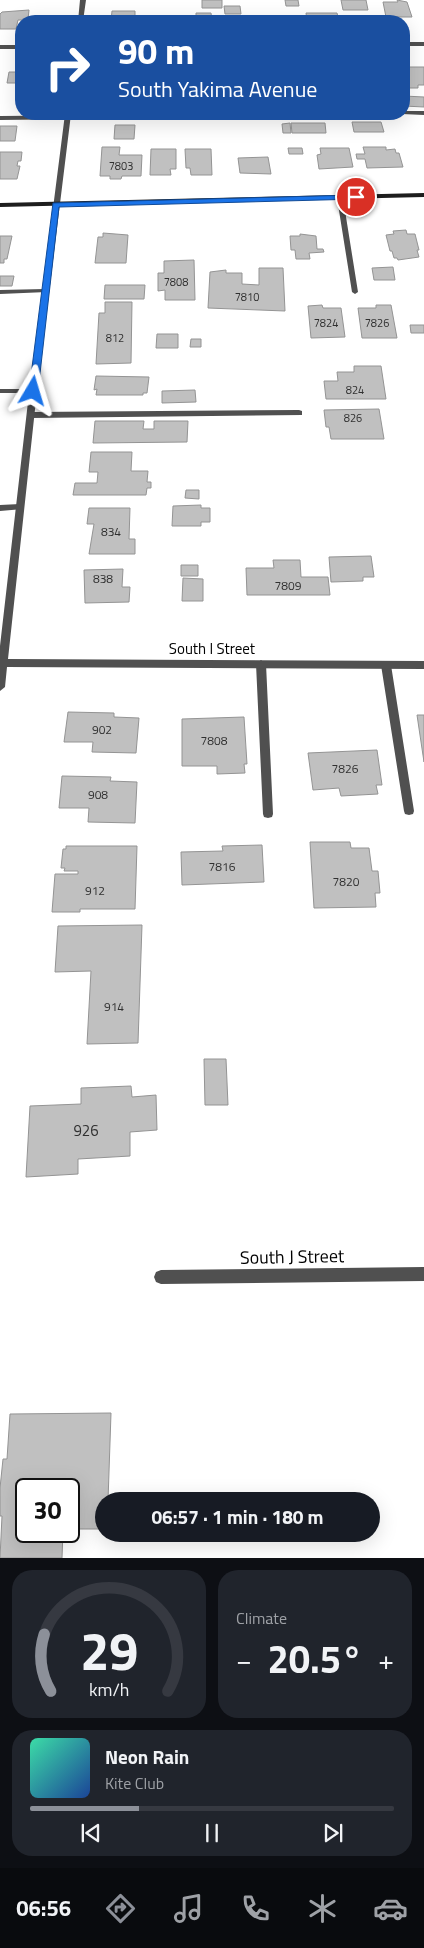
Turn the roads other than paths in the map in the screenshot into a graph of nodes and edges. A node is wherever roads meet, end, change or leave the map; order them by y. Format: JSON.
{"nodes":[{"id":1,"x":83,"y":0,"type":"edge"},
{"id":2,"x":82,"y":15,"type":"edge"},
{"id":3,"x":410,"y":44,"type":"edge"},
{"id":4,"x":424,"y":44,"type":"edge"},
{"id":5,"x":0,"y":47,"type":"edge"},
{"id":6,"x":15,"y":47,"type":"edge"},
{"id":7,"x":410,"y":113,"type":"edge"},
{"id":8,"x":424,"y":113,"type":"edge"},
{"id":9,"x":0,"y":118,"type":"edge"},
{"id":10,"x":15,"y":118,"type":"edge"},
{"id":11,"x":67,"y":120,"type":"edge"},
{"id":12,"x":424,"y":195,"type":"edge"},
{"id":13,"x":340,"y":198,"type":"junction"},
{"id":14,"x":0,"y":205,"type":"edge"},
{"id":15,"x":55,"y":205,"type":"junction"},
{"id":16,"x":45,"y":291,"type":"junction"},
{"id":17,"x":0,"y":292,"type":"edge"},
{"id":18,"x":355,"y":292,"type":"dead end"},
{"id":19,"x":0,"y":391,"type":"edge"},
{"id":20,"x":33,"y":391,"type":"junction"},
{"id":21,"x":299,"y":412,"type":"dead end"},
{"id":22,"x":31,"y":415,"type":"junction"},
{"id":23,"x":0,"y":508,"type":"edge"},
{"id":24,"x":20,"y":508,"type":"junction"},
{"id":25,"x":2,"y":663,"type":"edge"},
{"id":26,"x":260,"y":664,"type":"junction"},
{"id":27,"x":386,"y":665,"type":"junction"},
{"id":28,"x":424,"y":665,"type":"edge"},
{"id":29,"x":0,"y":687,"type":"edge"},
{"id":30,"x":409,"y":811,"type":"dead end"},
{"id":31,"x":268,"y":814,"type":"dead end"},
{"id":32,"x":424,"y":1274,"type":"edge"},
{"id":33,"x":161,"y":1277,"type":"dead end"}],
"edges":[{"from":1,"to":2,"type":"street"},
{"from":3,"to":4,"type":"street"},
{"from":5,"to":6,"type":"street"},
{"from":7,"to":8,"type":"street"},
{"from":9,"to":10,"type":"street"},
{"from":11,"to":15,"type":"street"},
{"from":12,"to":13,"type":"main road"},
{"from":13,"to":15,"type":"main road"},
{"from":13,"to":18,"type":"street"},
{"from":14,"to":15,"type":"main road"},
{"from":15,"to":16,"type":"street"},
{"from":16,"to":17,"type":"street"},
{"from":16,"to":20,"type":"street"},
{"from":19,"to":20,"type":"street"},
{"from":20,"to":22,"type":"street"},
{"from":21,"to":22,"type":"street"},
{"from":22,"to":24,"type":"street"},
{"from":23,"to":24,"type":"street"},
{"from":24,"to":25,"type":"street"},
{"from":25,"to":26,"type":"street","name":"South I Street"},
{"from":25,"to":29,"type":"street"},
{"from":26,"to":27,"type":"street","name":"South I Street"},
{"from":26,"to":31,"type":"street"},
{"from":27,"to":28,"type":"street","name":"South I Street"},
{"from":27,"to":30,"type":"street"},
{"from":32,"to":33,"type":"street","name":"South J Street"}]}
